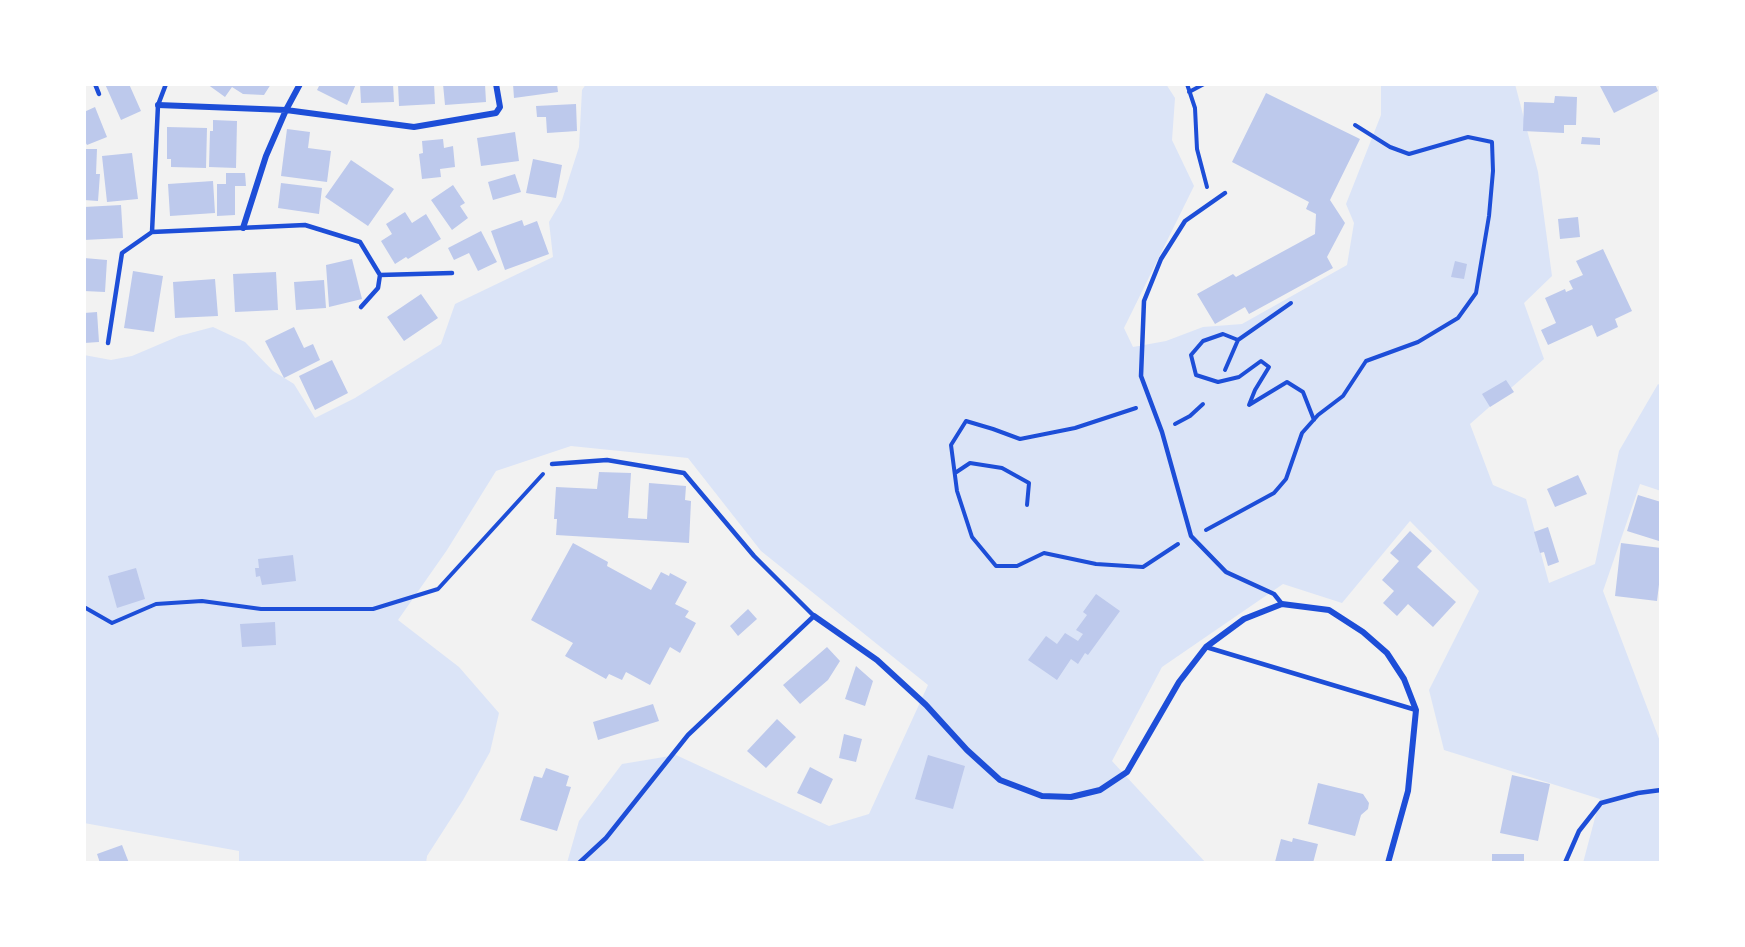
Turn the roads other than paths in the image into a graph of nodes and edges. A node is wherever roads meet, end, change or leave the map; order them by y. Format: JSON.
{"nodes":[{"id":1,"x":95,"y":84,"type":"edge"},
{"id":2,"x":166,"y":84,"type":"edge"},
{"id":3,"x":300,"y":84,"type":"edge"},
{"id":4,"x":496,"y":84,"type":"edge"},
{"id":5,"x":99,"y":94,"type":"dead end"},
{"id":6,"x":158,"y":105,"type":"junction"},
{"id":7,"x":286,"y":110,"type":"junction"},
{"id":8,"x":1225,"y":193,"type":"dead end"},
{"id":9,"x":243,"y":228,"type":"junction"},
{"id":10,"x":152,"y":232,"type":"junction"},
{"id":11,"x":452,"y":273,"type":"dead end"},
{"id":12,"x":380,"y":275,"type":"junction"},
{"id":13,"x":361,"y":307,"type":"dead end"},
{"id":14,"x":108,"y":343,"type":"dead end"},
{"id":15,"x":552,"y":464,"type":"road end"},
{"id":16,"x":1282,"y":604,"type":"junction"},
{"id":17,"x":814,"y":616,"type":"junction"},
{"id":18,"x":1206,"y":647,"type":"junction"},
{"id":19,"x":1416,"y":710,"type":"junction"},
{"id":20,"x":1661,"y":790,"type":"edge"},
{"id":21,"x":579,"y":863,"type":"edge"},
{"id":22,"x":1388,"y":863,"type":"edge"},
{"id":23,"x":1565,"y":863,"type":"edge"}],
"edges":[{"from":1,"to":5,"type":"lane"},
{"from":2,"to":6,"type":"lane"},
{"from":3,"to":7,"type":"street"},
{"from":4,"to":7,"type":"street"},
{"from":6,"to":7,"type":"street"},
{"from":6,"to":10,"type":"lane"},
{"from":7,"to":9,"type":"street"},
{"from":8,"to":16,"type":"lane"},
{"from":9,"to":10,"type":"lane"},
{"from":9,"to":12,"type":"lane"},
{"from":10,"to":14,"type":"lane"},
{"from":11,"to":12,"type":"lane"},
{"from":12,"to":13,"type":"lane"},
{"from":15,"to":17,"type":"lane"},
{"from":16,"to":18,"type":"street"},
{"from":16,"to":19,"type":"street"},
{"from":17,"to":18,"type":"street"},
{"from":17,"to":21,"type":"lane"},
{"from":18,"to":19,"type":"lane"},
{"from":19,"to":22,"type":"street"},
{"from":20,"to":23,"type":"lane"}]}
